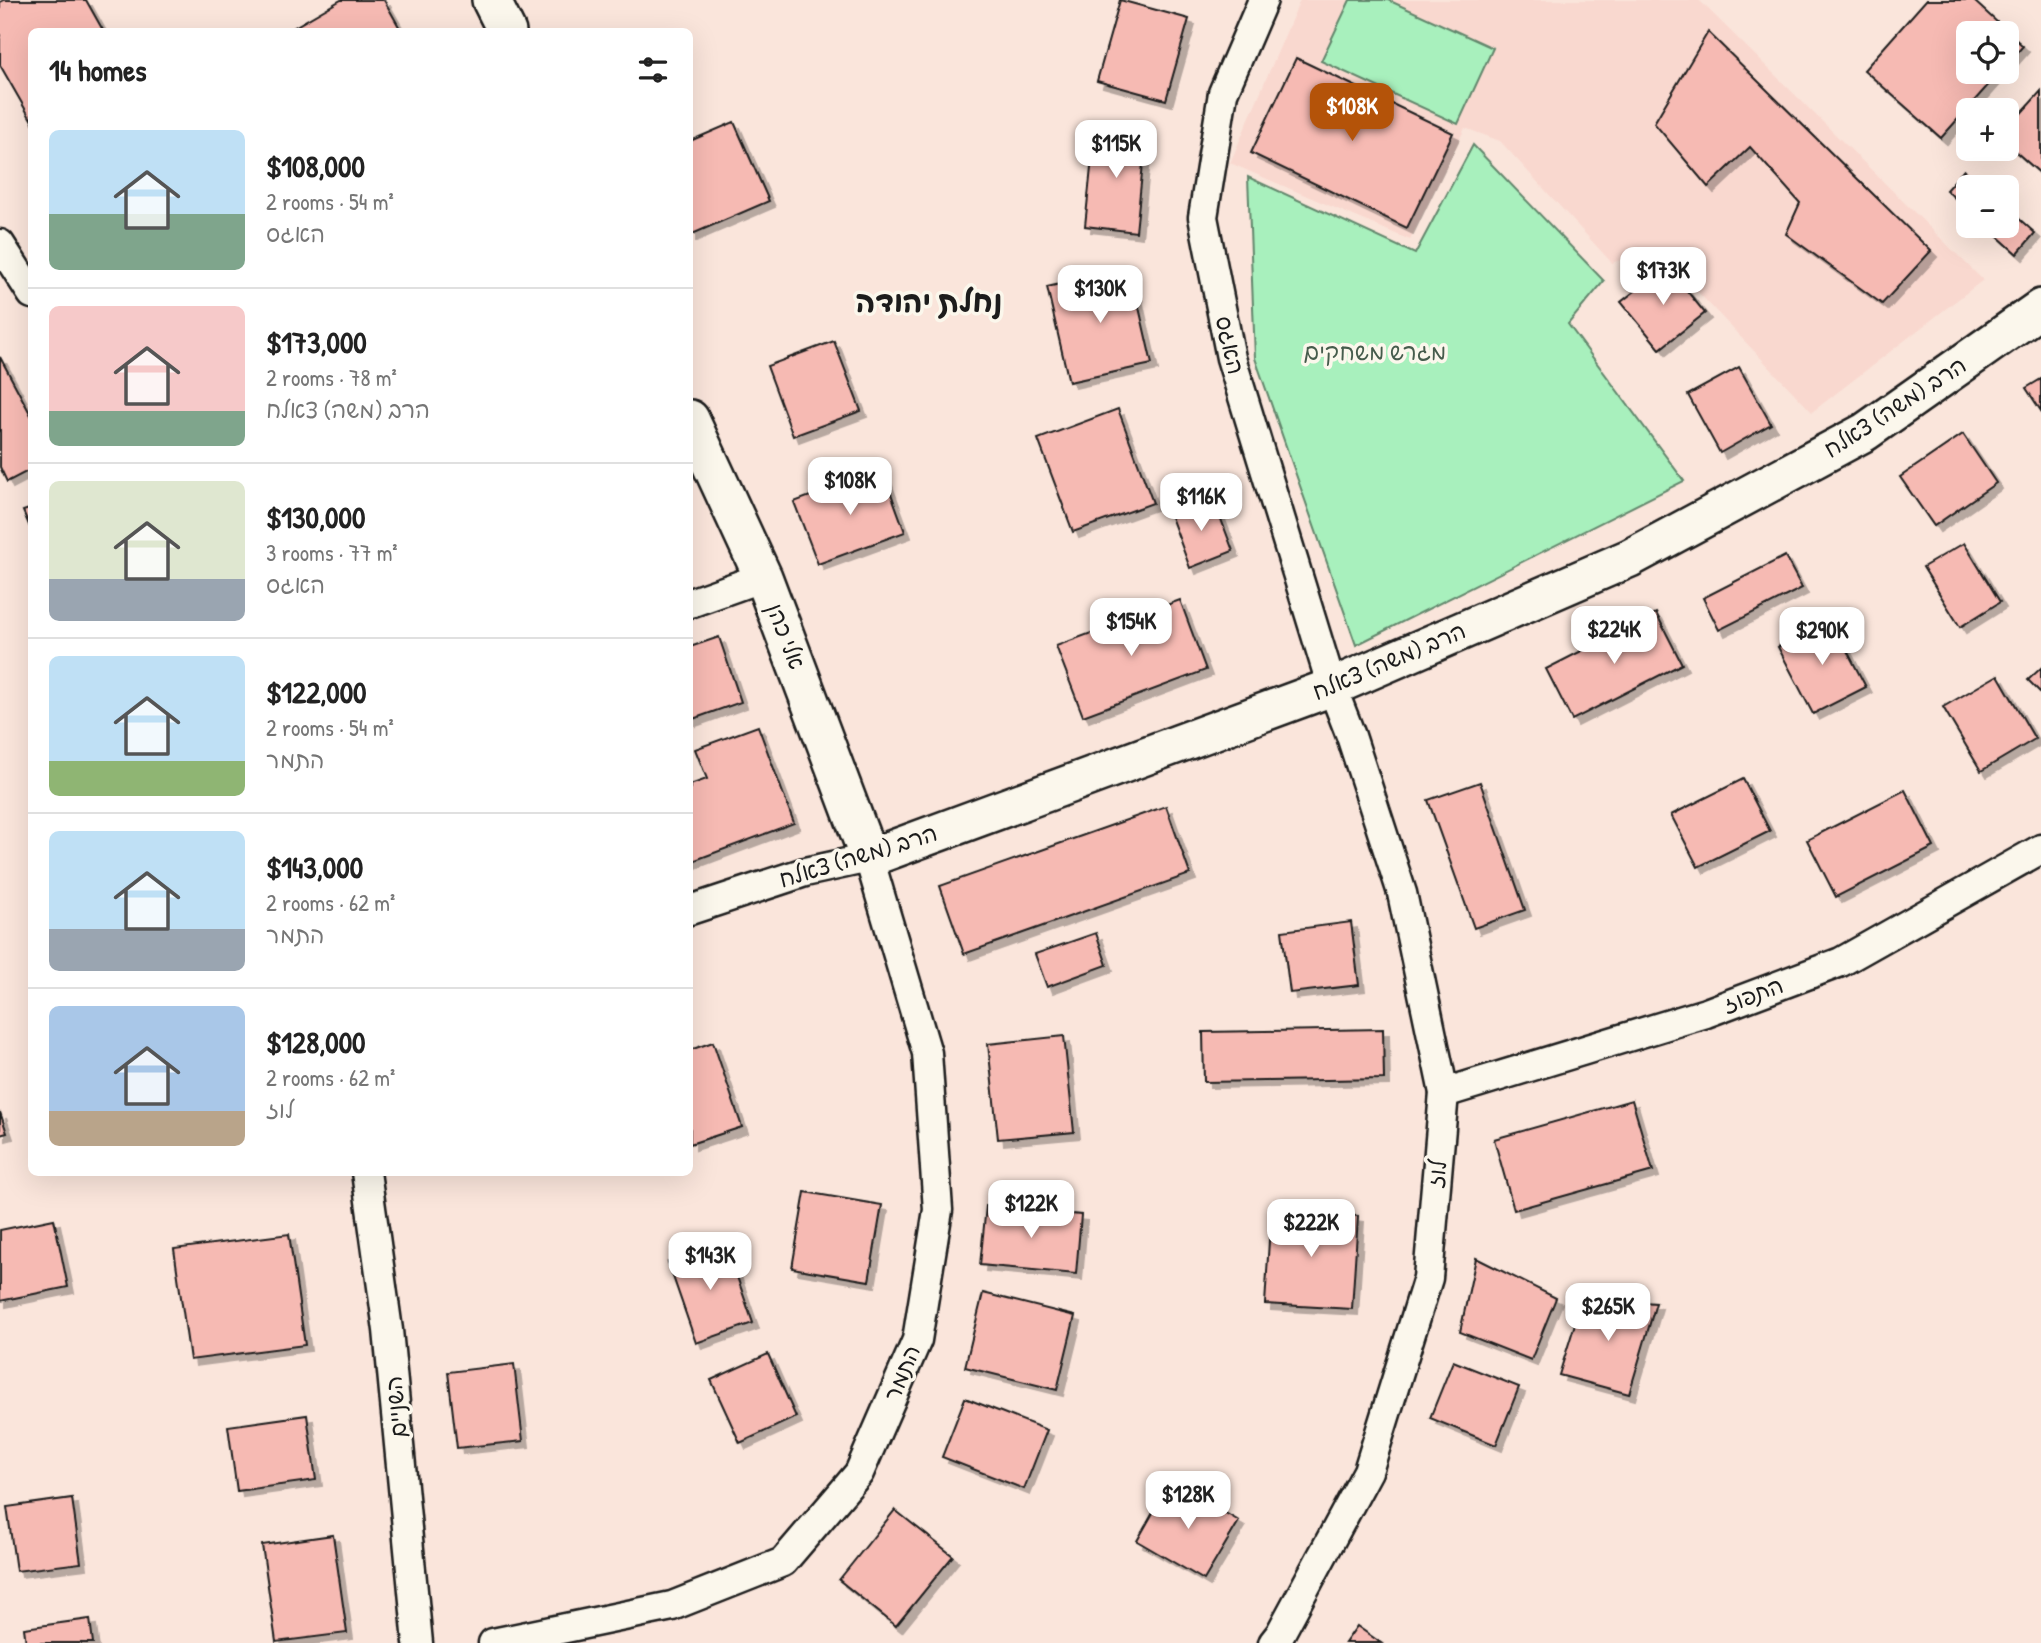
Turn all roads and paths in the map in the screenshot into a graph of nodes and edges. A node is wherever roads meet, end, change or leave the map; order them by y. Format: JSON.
{"nodes":[{"id":1,"x":491,"y":0,"type":"edge"},
{"id":2,"x":1263,"y":0,"type":"edge"},
{"id":3,"x":505,"y":28,"type":"edge"},
{"id":4,"x":0,"y":244,"type":"edge"},
{"id":5,"x":28,"y":288,"type":"edge"},
{"id":6,"x":2041,"y":308,"type":"edge"},
{"id":7,"x":693,"y":425,"type":"edge"},
{"id":8,"x":763,"y":577,"type":"junction"},
{"id":9,"x":693,"y":602,"type":"edge"},
{"id":10,"x":1332,"y":687,"type":"junction"},
{"id":11,"x":2041,"y":849,"type":"edge"},
{"id":12,"x":869,"y":858,"type":"junction"},
{"id":13,"x":693,"y":909,"type":"edge"},
{"id":14,"x":1444,"y":1093,"type":"junction"},
{"id":15,"x":367,"y":1176,"type":"edge"},
{"id":16,"x":418,"y":1643,"type":"edge"},
{"id":17,"x":493,"y":1643,"type":"edge"},
{"id":18,"x":1273,"y":1643,"type":"edge"}],
"edges":[{"from":1,"to":3,"type":"street"},
{"from":2,"to":10,"type":"street","name":"האגס"},
{"from":4,"to":5,"type":"street"},
{"from":6,"to":10,"type":"street","name":"הרב (משה) צאלח"},
{"from":7,"to":8,"type":"street","name":"אלי כהן"},
{"from":8,"to":9,"type":"street"},
{"from":8,"to":12,"type":"street","name":"אלי כהן"},
{"from":10,"to":12,"type":"street","name":"הרב (משה) צאלח"},
{"from":10,"to":14,"type":"street","name":"לוז"},
{"from":11,"to":14,"type":"street","name":"התפוז"},
{"from":12,"to":13,"type":"street","name":"הרב (משה) צאלח"},
{"from":12,"to":17,"type":"street","name":"התמר"},
{"from":14,"to":18,"type":"street","name":"לוז"},
{"from":15,"to":16,"type":"street","name":"השניים"}]}
